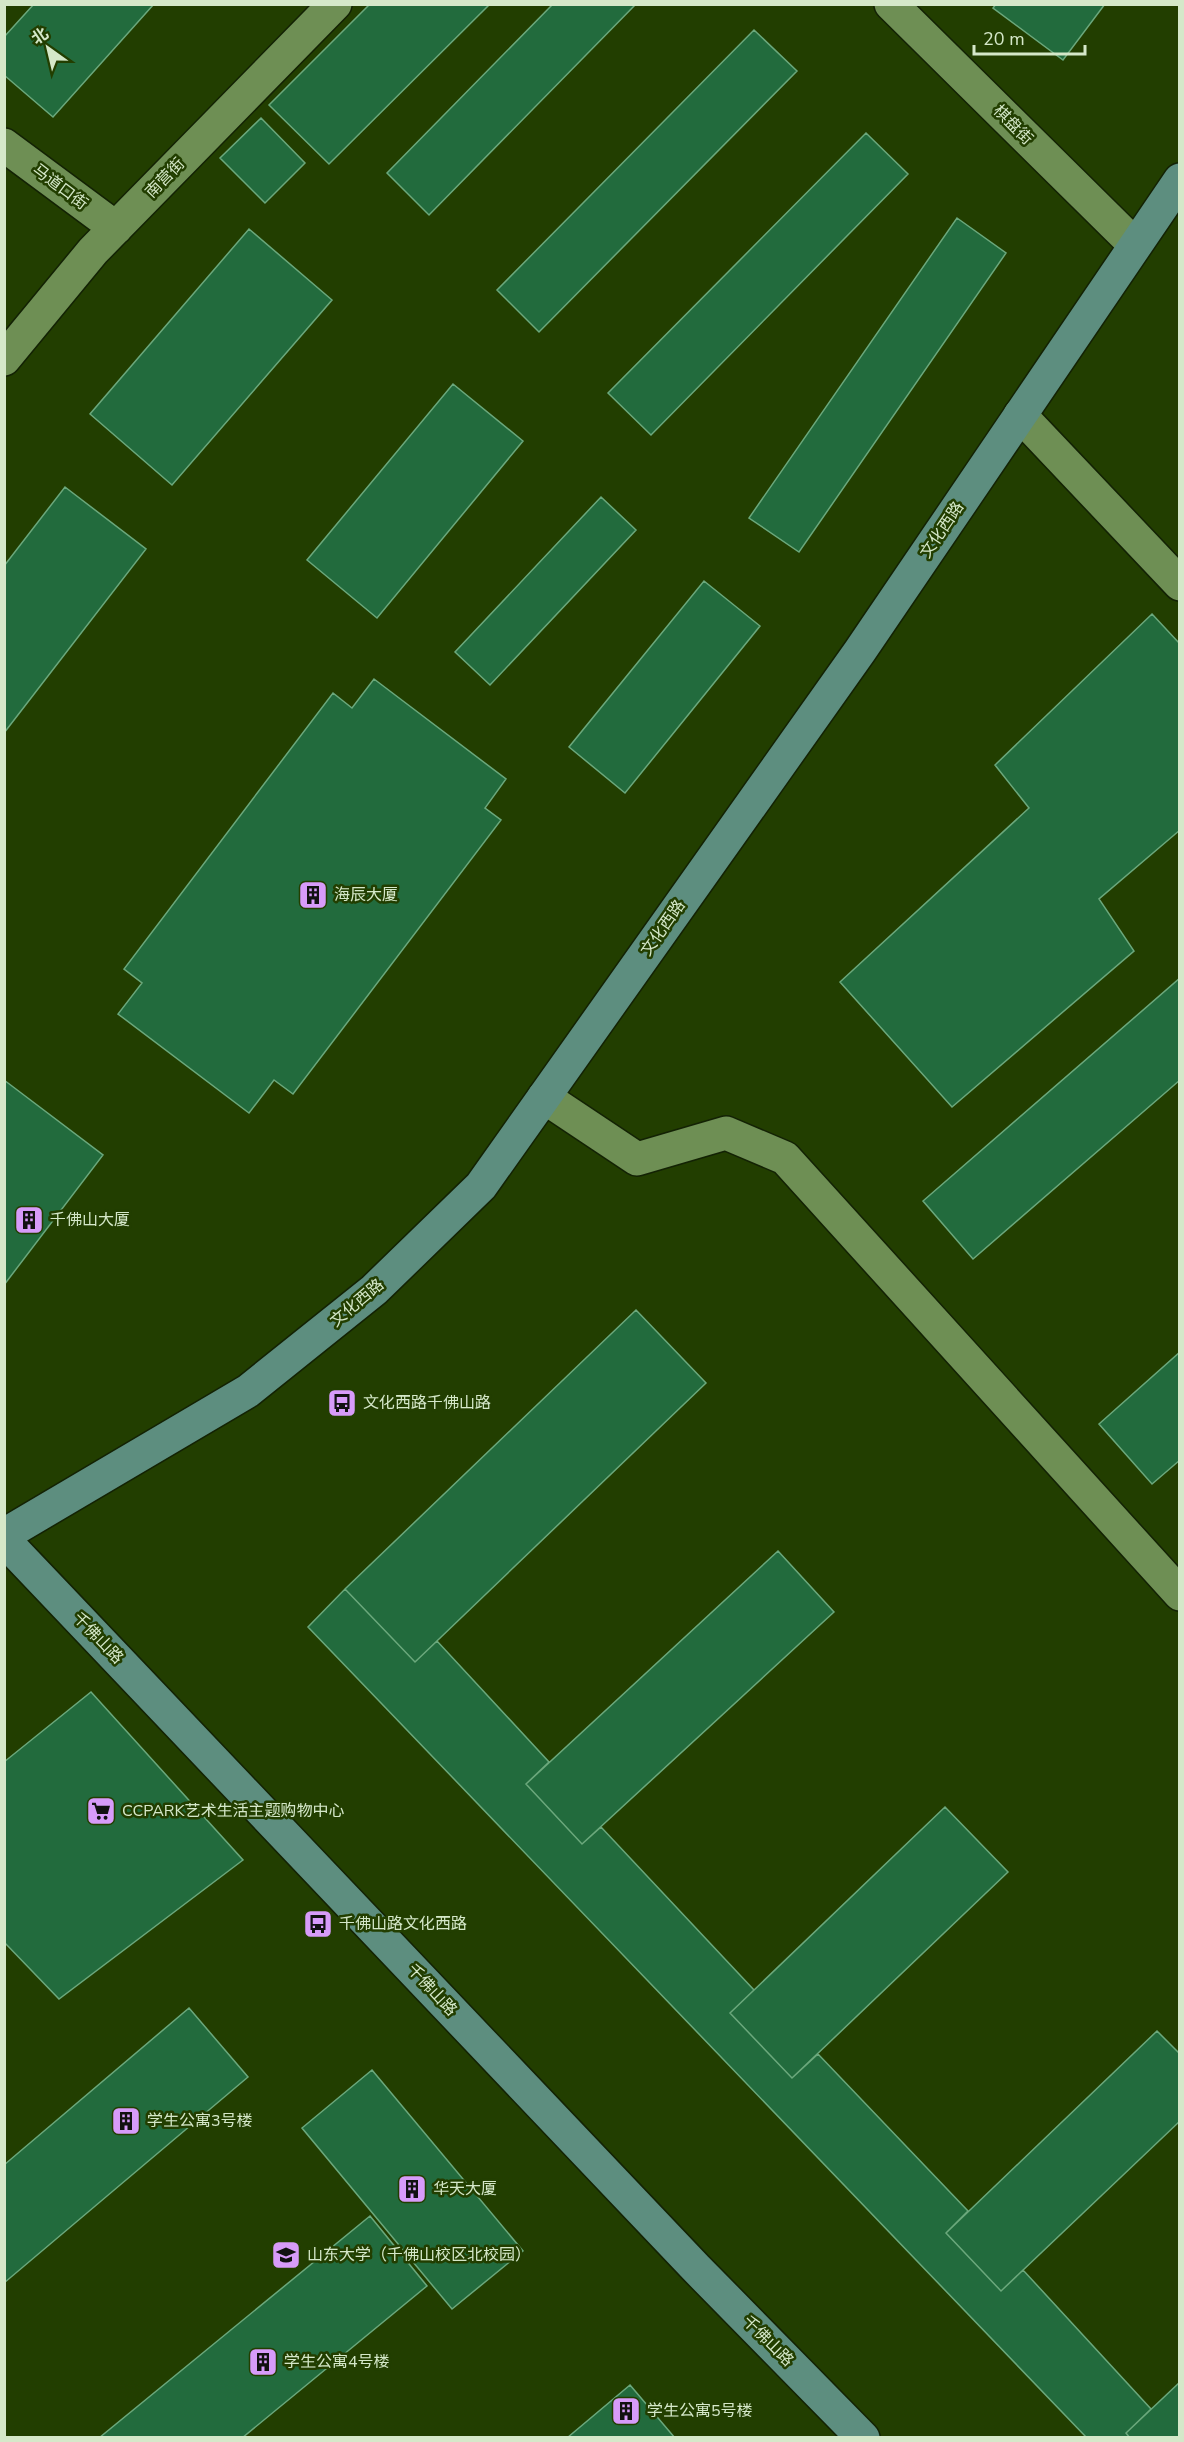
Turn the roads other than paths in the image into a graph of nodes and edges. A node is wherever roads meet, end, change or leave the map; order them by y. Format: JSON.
{"nodes":[{"id":1,"x":335,"y":4,"type":"edge"},
{"id":2,"x":891,"y":4,"type":"edge"},
{"id":3,"x":4,"y":146,"type":"edge"},
{"id":4,"x":1179,"y":180,"type":"edge"},
{"id":5,"x":116,"y":228,"type":"junction"},
{"id":6,"x":1135,"y":245,"type":"junction"},
{"id":7,"x":4,"y":358,"type":"edge"},
{"id":8,"x":1020,"y":415,"type":"junction"},
{"id":9,"x":1179,"y":584,"type":"edge"},
{"id":10,"x":544,"y":1097,"type":"junction"},
{"id":11,"x":4,"y":1535,"type":"edge"},
{"id":12,"x":4,"y":1540,"type":"edge"},
{"id":13,"x":1179,"y":1594,"type":"edge"},
{"id":14,"x":863,"y":2438,"type":"edge"}],
"edges":[{"from":1,"to":5,"type":"street","name":"南营街"},
{"from":2,"to":6,"type":"street","name":"棋盘街"},
{"from":3,"to":5,"type":"street","name":"马道口街"},
{"from":4,"to":6,"type":"main road","name":"文化西路"},
{"from":5,"to":7,"type":"street","name":"南营街"},
{"from":6,"to":8,"type":"main road","name":"文化西路"},
{"from":8,"to":9,"type":"street"},
{"from":8,"to":10,"type":"main road","name":"文化西路"},
{"from":10,"to":11,"type":"main road","name":"文化西路"},
{"from":10,"to":13,"type":"street"},
{"from":12,"to":14,"type":"main road","name":"千佛山路"}]}
